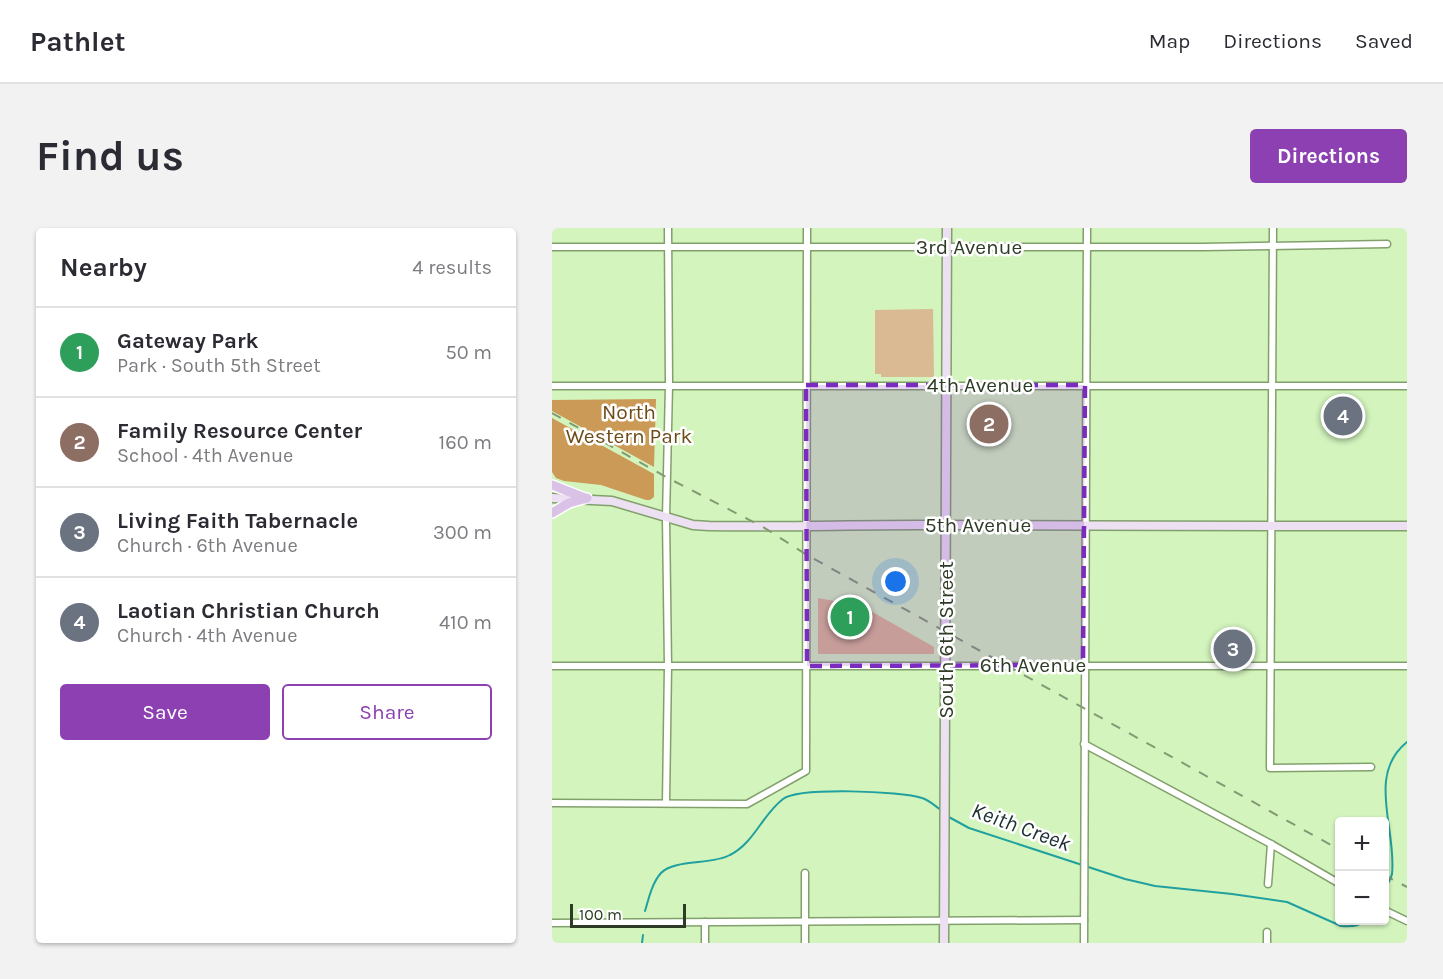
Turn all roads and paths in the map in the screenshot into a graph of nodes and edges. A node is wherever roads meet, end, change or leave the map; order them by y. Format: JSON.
{"nodes":[{"id":1,"x":668,"y":228,"type":"edge"},
{"id":2,"x":807,"y":228,"type":"edge"},
{"id":3,"x":947,"y":228,"type":"edge"},
{"id":4,"x":1087,"y":228,"type":"edge"},
{"id":5,"x":1273,"y":228,"type":"edge"},
{"id":6,"x":1387,"y":244,"type":"dead end"},
{"id":7,"x":807,"y":246,"type":"junction"},
{"id":8,"x":1273,"y":246,"type":"junction"},
{"id":9,"x":552,"y":247,"type":"edge"},
{"id":10,"x":668,"y":247,"type":"junction"},
{"id":11,"x":947,"y":247,"type":"junction"},
{"id":12,"x":1086,"y":247,"type":"junction"},
{"id":13,"x":669,"y":385,"type":"junction"},
{"id":14,"x":807,"y":385,"type":"junction"},
{"id":15,"x":947,"y":385,"type":"junction"},
{"id":16,"x":1085,"y":385,"type":"junction"},
{"id":17,"x":552,"y":386,"type":"edge"},
{"id":18,"x":1271,"y":387,"type":"junction"},
{"id":19,"x":1407,"y":387,"type":"edge"},
{"id":20,"x":552,"y":484,"type":"edge"},
{"id":21,"x":552,"y":498,"type":"edge"},
{"id":22,"x":587,"y":498,"type":"junction"},
{"id":23,"x":552,"y":513,"type":"edge"},
{"id":24,"x":666,"y":518,"type":"junction"},
{"id":25,"x":947,"y":525,"type":"junction"},
{"id":26,"x":1084,"y":526,"type":"junction"},
{"id":27,"x":1407,"y":526,"type":"edge"},
{"id":28,"x":807,"y":527,"type":"junction"},
{"id":29,"x":1270,"y":527,"type":"junction"},
{"id":30,"x":1083,"y":665,"type":"junction"},
{"id":31,"x":552,"y":666,"type":"edge"},
{"id":32,"x":668,"y":666,"type":"junction"},
{"id":33,"x":807,"y":666,"type":"junction"},
{"id":34,"x":946,"y":666,"type":"junction"},
{"id":35,"x":1269,"y":666,"type":"junction"},
{"id":36,"x":1407,"y":666,"type":"edge"},
{"id":37,"x":1084,"y":744,"type":"junction"},
{"id":38,"x":1371,"y":767,"type":"dead end"},
{"id":39,"x":552,"y":803,"type":"edge"},
{"id":40,"x":666,"y":803,"type":"junction"},
{"id":41,"x":1270,"y":844,"type":"junction"},
{"id":42,"x":806,"y":873,"type":"dead end"},
{"id":43,"x":1335,"y":881,"type":"edge"},
{"id":44,"x":1268,"y":884,"type":"dead end"},
{"id":45,"x":1389,"y":912,"type":"edge"},
{"id":46,"x":1084,"y":920,"type":"junction"},
{"id":47,"x":805,"y":921,"type":"junction"},
{"id":48,"x":944,"y":921,"type":"junction"},
{"id":49,"x":1407,"y":921,"type":"edge"},
{"id":50,"x":705,"y":922,"type":"junction"},
{"id":51,"x":552,"y":923,"type":"edge"},
{"id":52,"x":1268,"y":932,"type":"dead end"},
{"id":53,"x":705,"y":943,"type":"edge"},
{"id":54,"x":805,"y":943,"type":"edge"},
{"id":55,"x":944,"y":943,"type":"edge"},
{"id":56,"x":1084,"y":943,"type":"edge"},
{"id":57,"x":1267,"y":943,"type":"edge"}],
"edges":[{"from":1,"to":10,"type":"street"},
{"from":2,"to":7,"type":"street"},
{"from":3,"to":11,"type":"main road","name":"South 6th Street"},
{"from":4,"to":12,"type":"street"},
{"from":5,"to":8,"type":"street"},
{"from":6,"to":8,"type":"street","name":"3rd Avenue"},
{"from":7,"to":10,"type":"street","name":"3rd Avenue"},
{"from":7,"to":11,"type":"street","name":"3rd Avenue"},
{"from":7,"to":14,"type":"street"},
{"from":8,"to":12,"type":"street","name":"3rd Avenue"},
{"from":8,"to":18,"type":"street"},
{"from":9,"to":10,"type":"street","name":"3rd Avenue"},
{"from":10,"to":13,"type":"street"},
{"from":11,"to":12,"type":"street","name":"3rd Avenue"},
{"from":11,"to":15,"type":"main road","name":"South 6th Street"},
{"from":12,"to":16,"type":"street"},
{"from":13,"to":14,"type":"street","name":"4th Avenue"},
{"from":13,"to":17,"type":"street","name":"4th Avenue"},
{"from":13,"to":24,"type":"street"},
{"from":14,"to":15,"type":"street","name":"4th Avenue"},
{"from":14,"to":28,"type":"street"},
{"from":15,"to":16,"type":"street","name":"4th Avenue"},
{"from":15,"to":25,"type":"main road","name":"South 6th Street"},
{"from":16,"to":18,"type":"street","name":"4th Avenue"},
{"from":16,"to":26,"type":"street"},
{"from":18,"to":19,"type":"street","name":"4th Avenue"},
{"from":18,"to":29,"type":"street"},
{"from":20,"to":22,"type":"main road"},
{"from":21,"to":22,"type":"main road","name":"5th Avenue"},
{"from":22,"to":23,"type":"main road"},
{"from":22,"to":24,"type":"main road","name":"5th Avenue"},
{"from":24,"to":28,"type":"main road","name":"5th Avenue"},
{"from":24,"to":32,"type":"street"},
{"from":25,"to":26,"type":"main road","name":"5th Avenue"},
{"from":25,"to":28,"type":"main road","name":"5th Avenue"},
{"from":25,"to":34,"type":"main road","name":"South 6th Street"},
{"from":26,"to":29,"type":"main road","name":"5th Avenue"},
{"from":26,"to":30,"type":"street"},
{"from":27,"to":29,"type":"main road","name":"5th Avenue"},
{"from":28,"to":33,"type":"street"},
{"from":29,"to":35,"type":"street"},
{"from":30,"to":34,"type":"street","name":"6th Avenue"},
{"from":30,"to":35,"type":"street","name":"6th Avenue"},
{"from":30,"to":37,"type":"street"},
{"from":31,"to":32,"type":"street","name":"6th Avenue"},
{"from":32,"to":33,"type":"street","name":"6th Avenue"},
{"from":32,"to":40,"type":"street"},
{"from":33,"to":34,"type":"street","name":"6th Avenue"},
{"from":33,"to":40,"type":"street"},
{"from":34,"to":48,"type":"main road","name":"South 6th Street"},
{"from":35,"to":36,"type":"street","name":"6th Avenue"},
{"from":35,"to":38,"type":"street"},
{"from":37,"to":41,"type":"street"},
{"from":37,"to":46,"type":"street"},
{"from":39,"to":40,"type":"street"},
{"from":41,"to":43,"type":"street"},
{"from":41,"to":44,"type":"street"},
{"from":42,"to":47,"type":"street"},
{"from":45,"to":49,"type":"street"},
{"from":46,"to":48,"type":"street"},
{"from":46,"to":56,"type":"street"},
{"from":47,"to":48,"type":"street"},
{"from":47,"to":50,"type":"street"},
{"from":47,"to":54,"type":"street"},
{"from":48,"to":55,"type":"main road","name":"South 6th Street"},
{"from":50,"to":51,"type":"street"},
{"from":50,"to":53,"type":"street"},
{"from":52,"to":57,"type":"street"}]}
